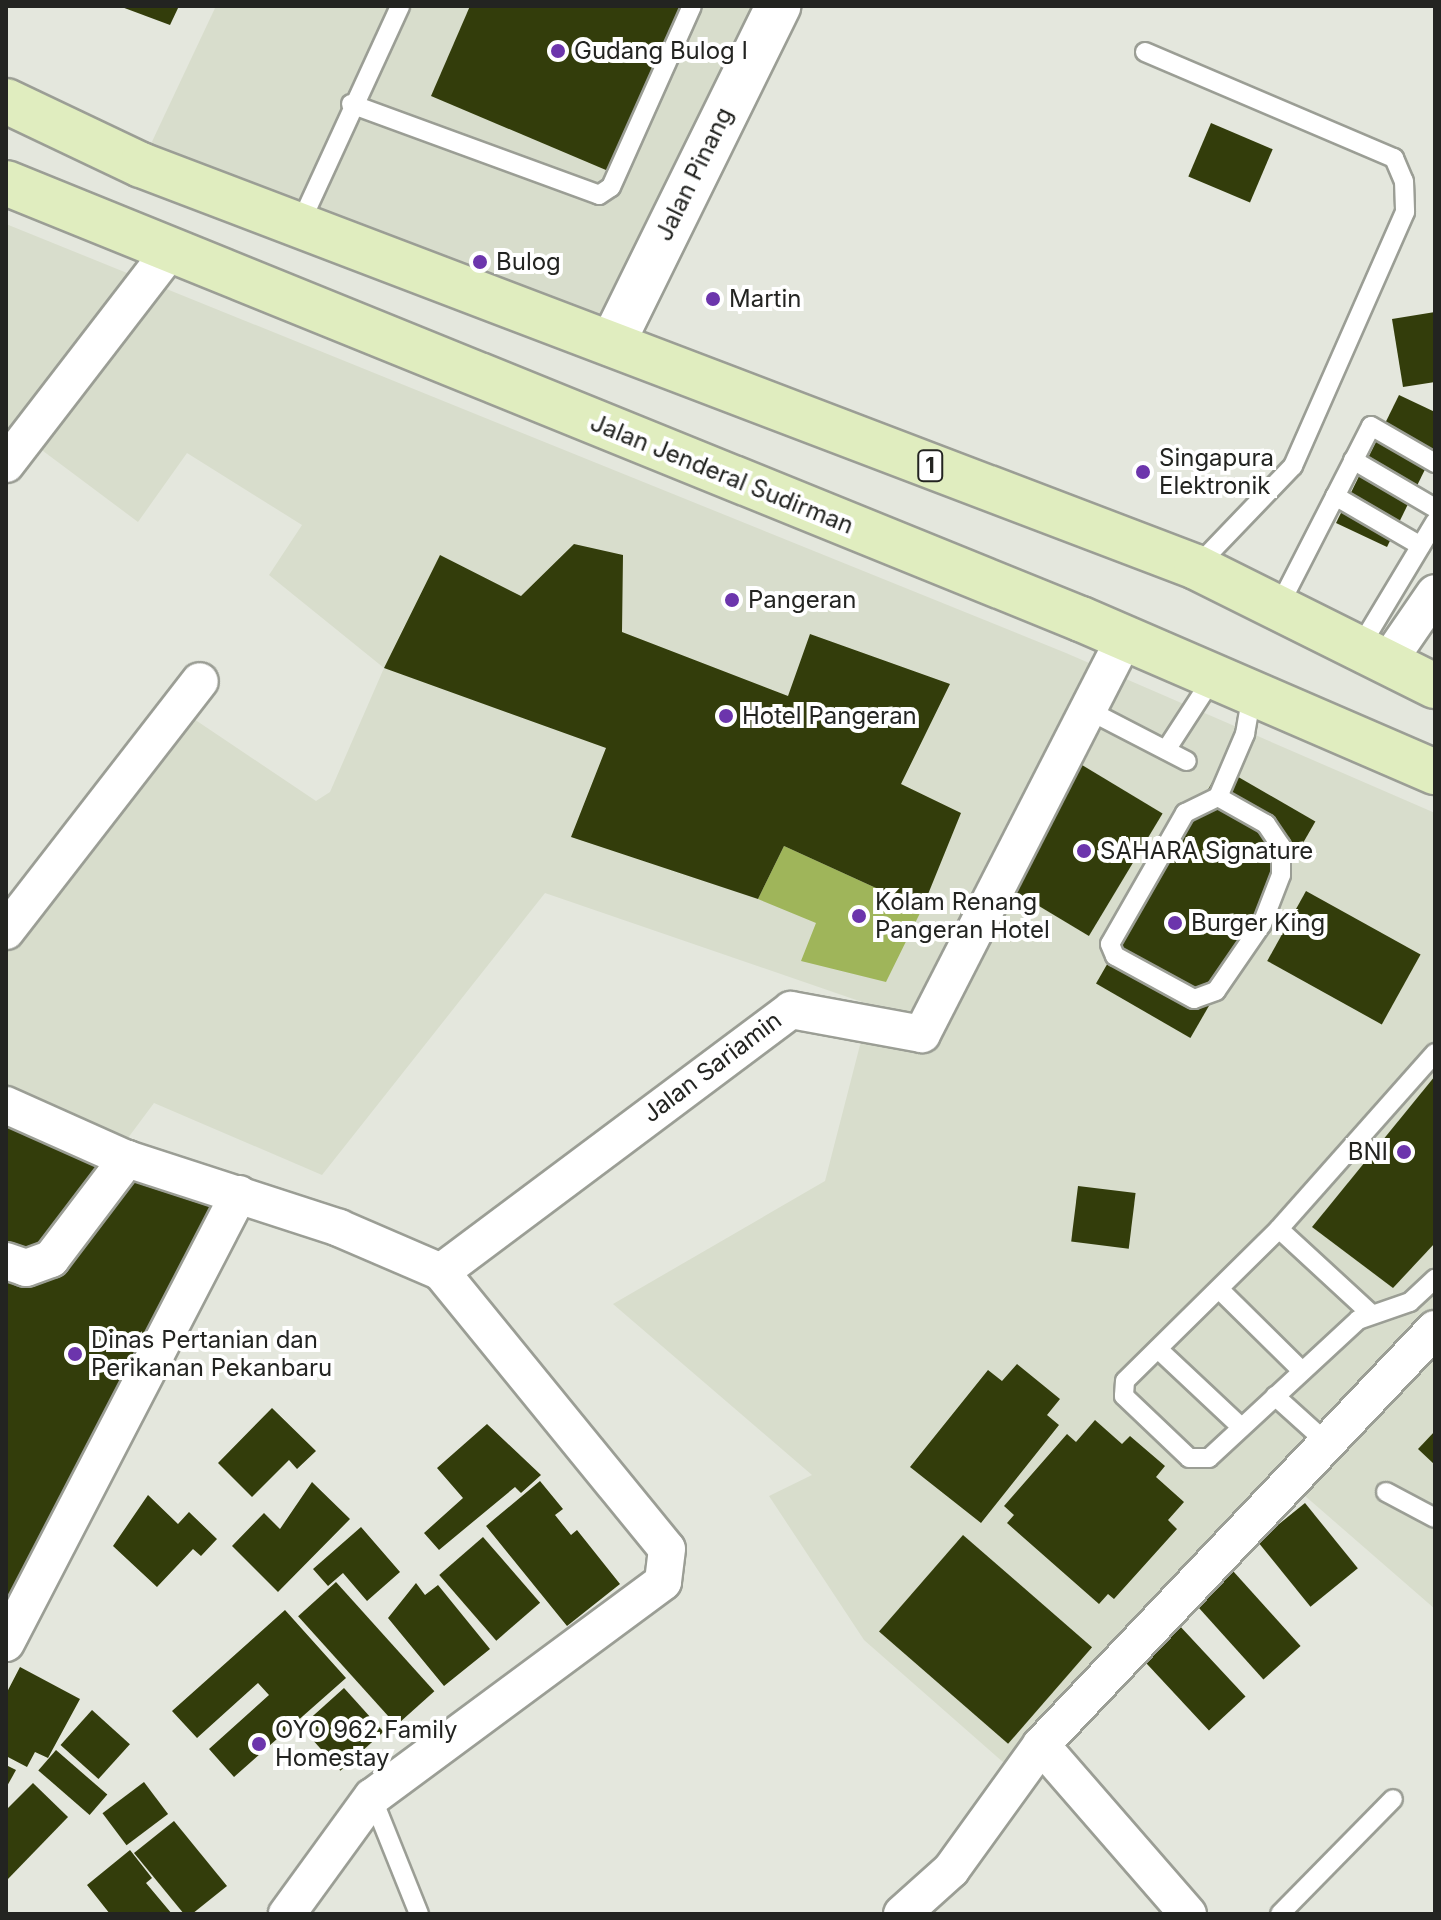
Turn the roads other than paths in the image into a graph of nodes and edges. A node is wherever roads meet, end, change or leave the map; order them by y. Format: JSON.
{"nodes":[{"id":1,"x":400,"y":6,"type":"edge"},
{"id":2,"x":692,"y":6,"type":"edge"},
{"id":3,"x":778,"y":6,"type":"edge"},
{"id":4,"x":1145,"y":52,"type":"dead end"},
{"id":5,"x":6,"y":101,"type":"edge"},
{"id":6,"x":351,"y":104,"type":"junction"},
{"id":7,"x":6,"y":183,"type":"edge"},
{"id":8,"x":299,"y":226,"type":"junction"},
{"id":9,"x":171,"y":250,"type":"junction"},
{"id":10,"x":612,"y":344,"type":"junction"},
{"id":11,"x":1353,"y":460,"type":"junction"},
{"id":12,"x":1435,"y":463,"type":"edge"},
{"id":13,"x":6,"y":464,"type":"edge"},
{"id":14,"x":1335,"y":496,"type":"junction"},
{"id":15,"x":1435,"y":508,"type":"edge"},
{"id":16,"x":1435,"y":522,"type":"edge"},
{"id":17,"x":1421,"y":546,"type":"junction"},
{"id":18,"x":1196,"y":567,"type":"junction"},
{"id":19,"x":1435,"y":593,"type":"edge"},
{"id":20,"x":1262,"y":600,"type":"junction"},
{"id":21,"x":1124,"y":640,"type":"junction"},
{"id":22,"x":1374,"y":654,"type":"junction"},
{"id":23,"x":200,"y":681,"type":"dead end"},
{"id":24,"x":1233,"y":684,"type":"junction"},
{"id":25,"x":1435,"y":686,"type":"edge"},
{"id":26,"x":1088,"y":710,"type":"junction"},
{"id":27,"x":1166,"y":750,"type":"junction"},
{"id":28,"x":1187,"y":761,"type":"dead end"},
{"id":29,"x":1435,"y":772,"type":"edge"},
{"id":30,"x":1218,"y":797,"type":"junction"},
{"id":31,"x":6,"y":931,"type":"edge"},
{"id":32,"x":1435,"y":1053,"type":"edge"},
{"id":33,"x":6,"y":1105,"type":"edge"},
{"id":34,"x":127,"y":1159,"type":"junction"},
{"id":35,"x":239,"y":1194,"type":"junction"},
{"id":36,"x":1279,"y":1229,"type":"junction"},
{"id":37,"x":6,"y":1261,"type":"edge"},
{"id":38,"x":441,"y":1272,"type":"junction"},
{"id":39,"x":1435,"y":1279,"type":"edge"},
{"id":40,"x":1219,"y":1289,"type":"junction"},
{"id":41,"x":1369,"y":1312,"type":"junction"},
{"id":42,"x":1435,"y":1329,"type":"edge"},
{"id":43,"x":1158,"y":1349,"type":"junction"},
{"id":44,"x":1300,"y":1369,"type":"junction"},
{"id":45,"x":1275,"y":1396,"type":"junction"},
{"id":46,"x":1241,"y":1427,"type":"junction"},
{"id":47,"x":1327,"y":1443,"type":"junction"},
{"id":48,"x":1386,"y":1492,"type":"dead end"},
{"id":49,"x":1435,"y":1518,"type":"edge"},
{"id":50,"x":6,"y":1643,"type":"edge"},
{"id":51,"x":1041,"y":1745,"type":"junction"},
{"id":52,"x":372,"y":1797,"type":"junction"},
{"id":53,"x":1393,"y":1799,"type":"dead end"},
{"id":54,"x":287,"y":1914,"type":"edge"},
{"id":55,"x":419,"y":1914,"type":"edge"},
{"id":56,"x":902,"y":1914,"type":"edge"},
{"id":57,"x":1188,"y":1914,"type":"edge"},
{"id":58,"x":1280,"y":1914,"type":"edge"}],
"edges":[{"from":1,"to":6,"type":"lane"},
{"from":2,"to":6,"type":"lane"},
{"from":3,"to":10,"type":"street","name":"Jalan Pinang"},
{"from":4,"to":18,"type":"lane"},
{"from":5,"to":8,"type":"main road"},
{"from":6,"to":8,"type":"lane"},
{"from":7,"to":9,"type":"main road","name":"Jalan Jenderal Sudirman"},
{"from":8,"to":10,"type":"main road"},
{"from":9,"to":13,"type":"street"},
{"from":9,"to":21,"type":"main road","name":"Jalan Jenderal Sudirman"},
{"from":10,"to":18,"type":"main road","number":"1"},
{"from":11,"to":12,"type":"lane"},
{"from":11,"to":14,"type":"lane"},
{"from":11,"to":15,"type":"lane"},
{"from":14,"to":17,"type":"lane"},
{"from":14,"to":20,"type":"lane"},
{"from":16,"to":17,"type":"lane"},
{"from":17,"to":22,"type":"lane"},
{"from":18,"to":20,"type":"main road","number":"1"},
{"from":19,"to":22,"type":"street"},
{"from":20,"to":22,"type":"main road"},
{"from":21,"to":24,"type":"main road","name":"Jalan Jenderal Sudirman"},
{"from":21,"to":26,"type":"street","name":"Jalan Sariamin"},
{"from":22,"to":25,"type":"main road"},
{"from":23,"to":31,"type":"street"},
{"from":24,"to":27,"type":"lane"},
{"from":24,"to":29,"type":"main road","name":"Jalan Jenderal Sudirman"},
{"from":24,"to":30,"type":"lane"},
{"from":26,"to":27,"type":"lane"},
{"from":26,"to":38,"type":"street","name":"Jalan Sariamin"},
{"from":27,"to":28,"type":"lane"},
{"from":30,"to":30,"type":"lane"},
{"from":32,"to":36,"type":"lane"},
{"from":33,"to":34,"type":"street"},
{"from":34,"to":35,"type":"street"},
{"from":34,"to":37,"type":"street"},
{"from":35,"to":38,"type":"street"},
{"from":35,"to":50,"type":"street"},
{"from":36,"to":40,"type":"lane"},
{"from":36,"to":41,"type":"lane"},
{"from":38,"to":52,"type":"street"},
{"from":39,"to":41,"type":"lane"},
{"from":40,"to":43,"type":"lane"},
{"from":40,"to":44,"type":"lane"},
{"from":41,"to":44,"type":"lane"},
{"from":42,"to":47,"type":"street"},
{"from":43,"to":46,"type":"lane"},
{"from":43,"to":46,"type":"lane"},
{"from":44,"to":45,"type":"lane"},
{"from":45,"to":46,"type":"lane"},
{"from":45,"to":47,"type":"lane"},
{"from":47,"to":51,"type":"street"},
{"from":48,"to":49,"type":"lane"},
{"from":51,"to":56,"type":"street"},
{"from":51,"to":57,"type":"street"},
{"from":52,"to":54,"type":"street"},
{"from":52,"to":55,"type":"lane"},
{"from":53,"to":58,"type":"lane"}]}
